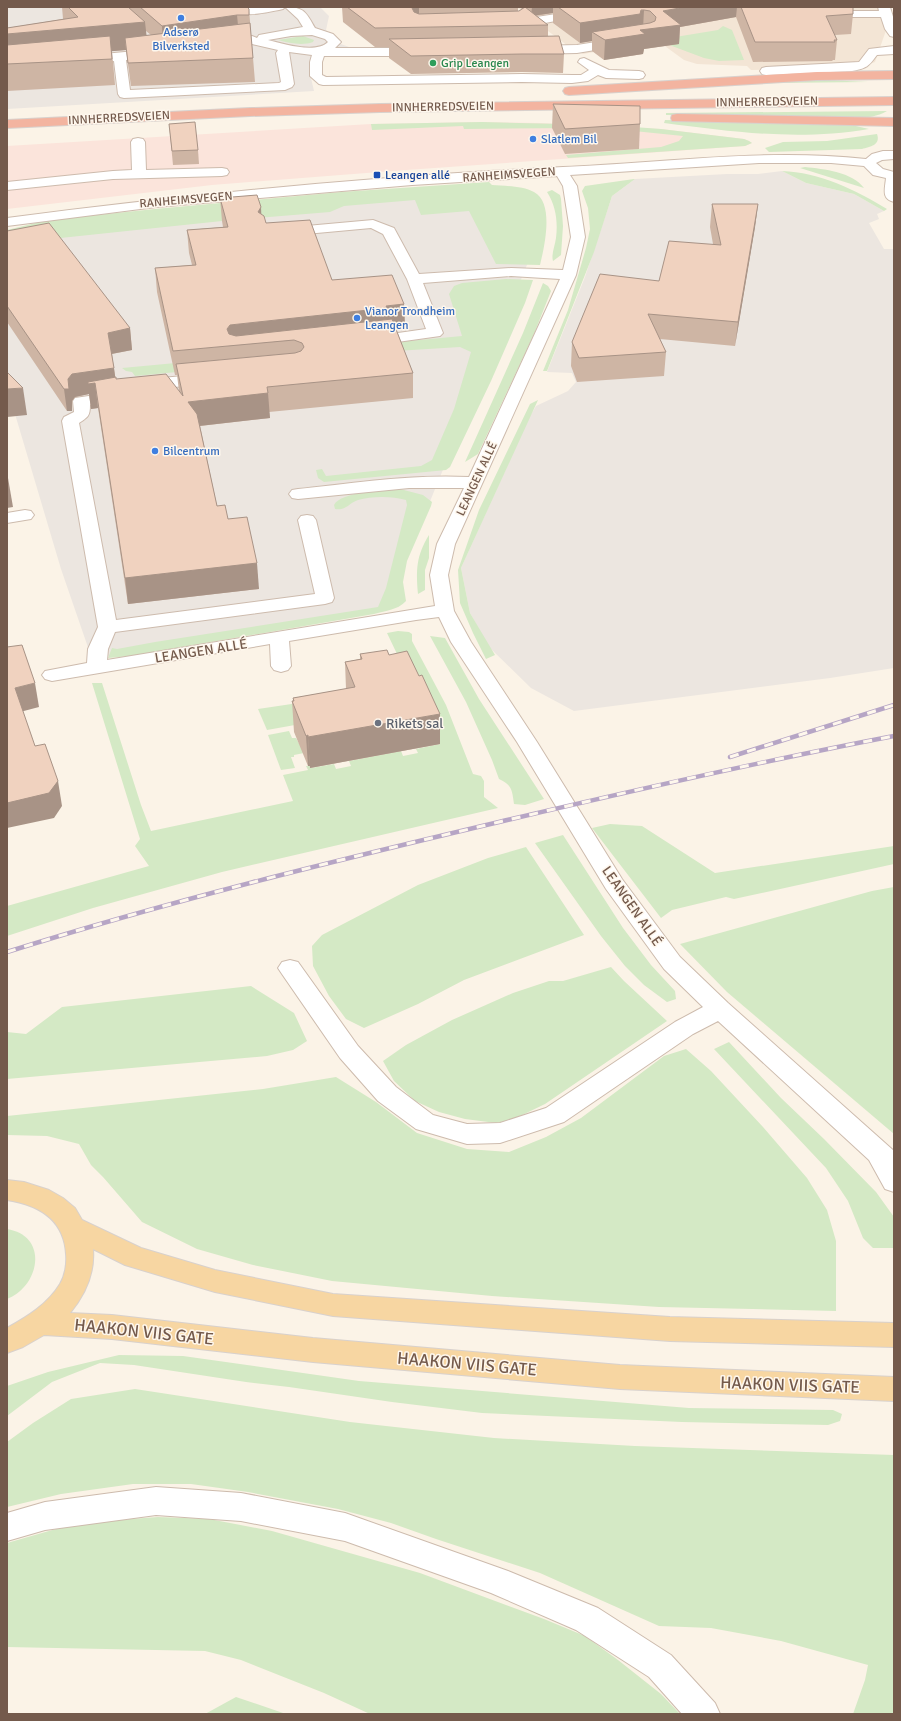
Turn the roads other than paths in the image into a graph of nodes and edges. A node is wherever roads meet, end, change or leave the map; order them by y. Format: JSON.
{"nodes":[{"id":1,"x":237,"y":7,"type":"edge"},
{"id":2,"x":279,"y":7,"type":"edge"},
{"id":3,"x":292,"y":7,"type":"edge"},
{"id":4,"x":792,"y":7,"type":"edge"},
{"id":5,"x":885,"y":10,"type":"edge"},
{"id":6,"x":595,"y":11,"type":"edge"},
{"id":7,"x":519,"y":14,"type":"edge"},
{"id":8,"x":530,"y":22,"type":"junction"},
{"id":9,"x":337,"y":28,"type":"dead end"},
{"id":10,"x":315,"y":31,"type":"junction"},
{"id":11,"x":894,"y":33,"type":"edge"},
{"id":12,"x":634,"y":39,"type":"edge"},
{"id":13,"x":252,"y":40,"type":"junction"},
{"id":14,"x":151,"y":42,"type":"edge"},
{"id":15,"x":565,"y":49,"type":"junction"},
{"id":16,"x":284,"y":50,"type":"junction"},
{"id":17,"x":517,"y":50,"type":"edge"},
{"id":18,"x":894,"y":50,"type":"edge"},
{"id":19,"x":319,"y":52,"type":"junction"},
{"id":20,"x":434,"y":52,"type":"edge"},
{"id":21,"x":67,"y":61,"type":"edge"},
{"id":22,"x":118,"y":64,"type":"junction"},
{"id":23,"x":597,"y":70,"type":"junction"},
{"id":24,"x":766,"y":71,"type":"dead end"},
{"id":25,"x":640,"y":75,"type":"dead end"},
{"id":26,"x":894,"y":75,"type":"edge"},
{"id":27,"x":894,"y":91,"type":"edge"},
{"id":28,"x":554,"y":92,"type":"dead end"},
{"id":29,"x":523,"y":94,"type":"dead end"},
{"id":30,"x":877,"y":97,"type":"junction"},
{"id":31,"x":468,"y":102,"type":"junction"},
{"id":32,"x":894,"y":102,"type":"edge"},
{"id":33,"x":7,"y":114,"type":"edge"},
{"id":34,"x":643,"y":117,"type":"dead end"},
{"id":35,"x":665,"y":118,"type":"dead end"},
{"id":36,"x":894,"y":122,"type":"edge"},
{"id":37,"x":7,"y":124,"type":"edge"},
{"id":38,"x":138,"y":142,"type":"dead end"},
{"id":39,"x":894,"y":155,"type":"edge"},
{"id":40,"x":869,"y":163,"type":"junction"},
{"id":41,"x":561,"y":171,"type":"junction"},
{"id":42,"x":222,"y":172,"type":"dead end"},
{"id":43,"x":139,"y":174,"type":"junction"},
{"id":44,"x":894,"y":176,"type":"edge"},
{"id":45,"x":7,"y":186,"type":"edge"},
{"id":46,"x":894,"y":198,"type":"edge"},
{"id":47,"x":7,"y":222,"type":"edge"},
{"id":48,"x":268,"y":234,"type":"edge"},
{"id":49,"x":569,"y":275,"type":"junction"},
{"id":50,"x":414,"y":279,"type":"junction"},
{"id":51,"x":357,"y":342,"type":"edge"},
{"id":52,"x":226,"y":377,"type":"edge"},
{"id":53,"x":475,"y":483,"type":"junction"},
{"id":54,"x":298,"y":494,"type":"dead end"},
{"id":55,"x":25,"y":515,"type":"dead end"},
{"id":56,"x":7,"y":518,"type":"edge"},
{"id":57,"x":307,"y":520,"type":"dead end"},
{"id":58,"x":445,"y":612,"type":"junction"},
{"id":59,"x":108,"y":627,"type":"junction"},
{"id":60,"x":279,"y":638,"type":"junction"},
{"id":61,"x":280,"y":666,"type":"dead end"},
{"id":62,"x":97,"y":668,"type":"junction"},
{"id":63,"x":52,"y":675,"type":"dead end"},
{"id":64,"x":290,"y":968,"type":"dead end"},
{"id":65,"x":720,"y":1009,"type":"junction"},
{"id":66,"x":885,"y":1158,"type":"edge"},
{"id":67,"x":894,"y":1182,"type":"edge"},
{"id":68,"x":7,"y":1190,"type":"edge"},
{"id":69,"x":75,"y":1228,"type":"junction"},
{"id":70,"x":40,"y":1323,"type":"junction"},
{"id":71,"x":894,"y":1334,"type":"edge"},
{"id":72,"x":8,"y":1341,"type":"edge"},
{"id":73,"x":894,"y":1389,"type":"edge"},
{"id":74,"x":7,"y":1527,"type":"edge"},
{"id":75,"x":704,"y":1714,"type":"edge"}],
"edges":[{"from":1,"to":2,"type":"street"},
{"from":3,"to":10,"type":"street"},
{"from":4,"to":5,"type":"street"},
{"from":5,"to":11,"type":"street"},
{"from":6,"to":8,"type":"street"},
{"from":7,"to":8,"type":"street"},
{"from":8,"to":15,"type":"street"},
{"from":9,"to":10,"type":"street"},
{"from":10,"to":13,"type":"street"},
{"from":10,"to":19,"type":"street"},
{"from":12,"to":15,"type":"street"},
{"from":13,"to":16,"type":"street"},
{"from":13,"to":16,"type":"street"},
{"from":14,"to":22,"type":"street"},
{"from":15,"to":17,"type":"street"},
{"from":15,"to":23,"type":"street"},
{"from":16,"to":19,"type":"street"},
{"from":16,"to":22,"type":"street"},
{"from":18,"to":24,"type":"street"},
{"from":19,"to":20,"type":"street"},
{"from":19,"to":23,"type":"street"},
{"from":21,"to":22,"type":"street"},
{"from":23,"to":25,"type":"street"},
{"from":26,"to":28,"type":"highway"},
{"from":27,"to":30,"type":"highway"},
{"from":29,"to":31,"type":"highway"},
{"from":30,"to":31,"type":"highway","name":"INNHERREDSVEIEN"},
{"from":30,"to":32,"type":"highway"},
{"from":31,"to":33,"type":"highway","name":"INNHERREDSVEIEN"},
{"from":31,"to":34,"type":"highway"},
{"from":31,"to":37,"type":"highway","name":"INNHERREDSVEIEN"},
{"from":35,"to":36,"type":"highway"},
{"from":38,"to":43,"type":"street"},
{"from":39,"to":40,"type":"street"},
{"from":40,"to":41,"type":"street","name":"RANHEIMSVEGEN"},
{"from":40,"to":44,"type":"street"},
{"from":41,"to":47,"type":"street","name":"RANHEIMSVEGEN"},
{"from":41,"to":49,"type":"street","name":"LEANGEN ALLÉ"},
{"from":42,"to":43,"type":"street"},
{"from":43,"to":45,"type":"street"},
{"from":44,"to":46,"type":"street"},
{"from":48,"to":50,"type":"street"},
{"from":49,"to":50,"type":"street"},
{"from":49,"to":53,"type":"street","name":"LEANGEN ALLÉ"},
{"from":50,"to":51,"type":"street"},
{"from":52,"to":59,"type":"street"},
{"from":53,"to":54,"type":"street"},
{"from":53,"to":58,"type":"street","name":"LEANGEN ALLÉ"},
{"from":55,"to":56,"type":"street"},
{"from":57,"to":59,"type":"street"},
{"from":58,"to":60,"type":"street","name":"LEANGEN ALLÉ"},
{"from":58,"to":65,"type":"street","name":"LEANGEN ALLÉ"},
{"from":59,"to":62,"type":"street"},
{"from":60,"to":61,"type":"street"},
{"from":60,"to":62,"type":"street","name":"LEANGEN ALLÉ"},
{"from":62,"to":63,"type":"street","name":"LEANGEN ALLÉ"},
{"from":64,"to":65,"type":"street"},
{"from":65,"to":66,"type":"street","name":"LEANGEN ALLÉ"},
{"from":66,"to":67,"type":"street","name":"LEANGEN ALLÉ"},
{"from":68,"to":69,"type":"main road"},
{"from":69,"to":70,"type":"main road"},
{"from":69,"to":71,"type":"main road"},
{"from":70,"to":72,"type":"main road"},
{"from":70,"to":73,"type":"main road","name":"HAAKON VIIS GATE"},
{"from":74,"to":75,"type":"street"}]}
